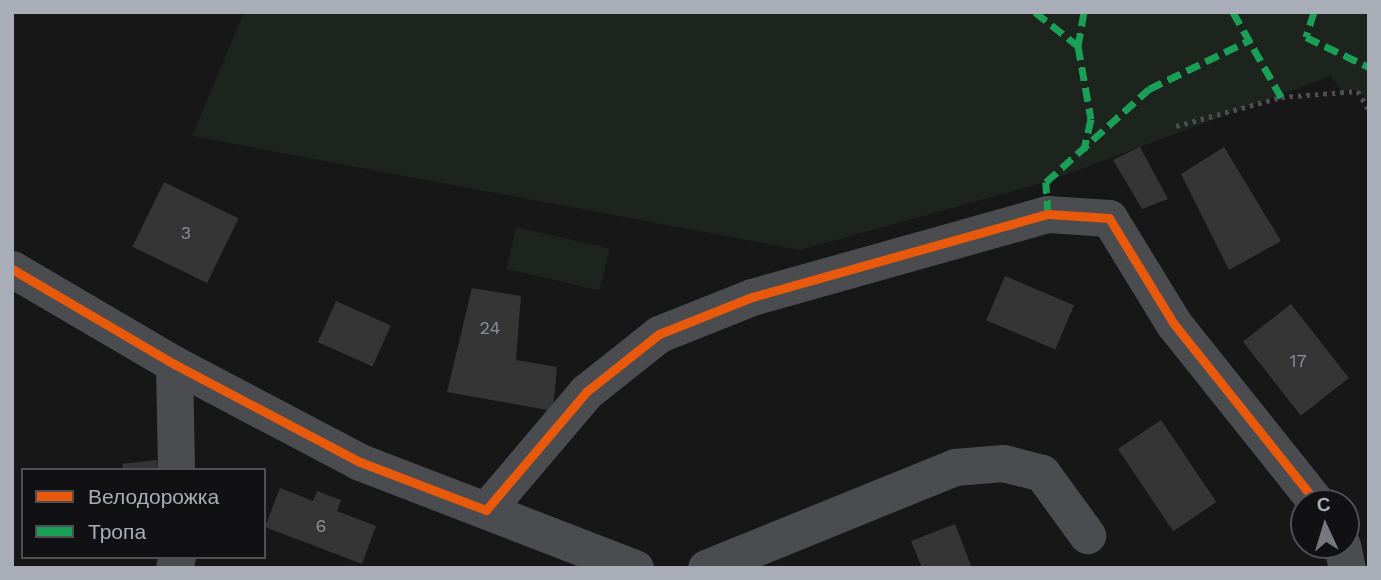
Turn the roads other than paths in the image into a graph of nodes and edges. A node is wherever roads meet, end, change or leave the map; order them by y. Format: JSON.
{"nodes":[{"id":1,"x":12,"y":269,"type":"edge"},
{"id":2,"x":174,"y":364,"type":"junction"},
{"id":3,"x":176,"y":468,"type":"edge"},
{"id":4,"x":1306,"y":489,"type":"edge"},
{"id":5,"x":486,"y":510,"type":"junction"},
{"id":6,"x":1087,"y":535,"type":"dead end"},
{"id":7,"x":635,"y":568,"type":"edge"},
{"id":8,"x":706,"y":568,"type":"edge"}],
"edges":[{"from":1,"to":2,"type":"street"},
{"from":2,"to":3,"type":"street"},
{"from":2,"to":5,"type":"street"},
{"from":4,"to":5,"type":"street"},
{"from":5,"to":7,"type":"street"},
{"from":6,"to":8,"type":"street"}]}
